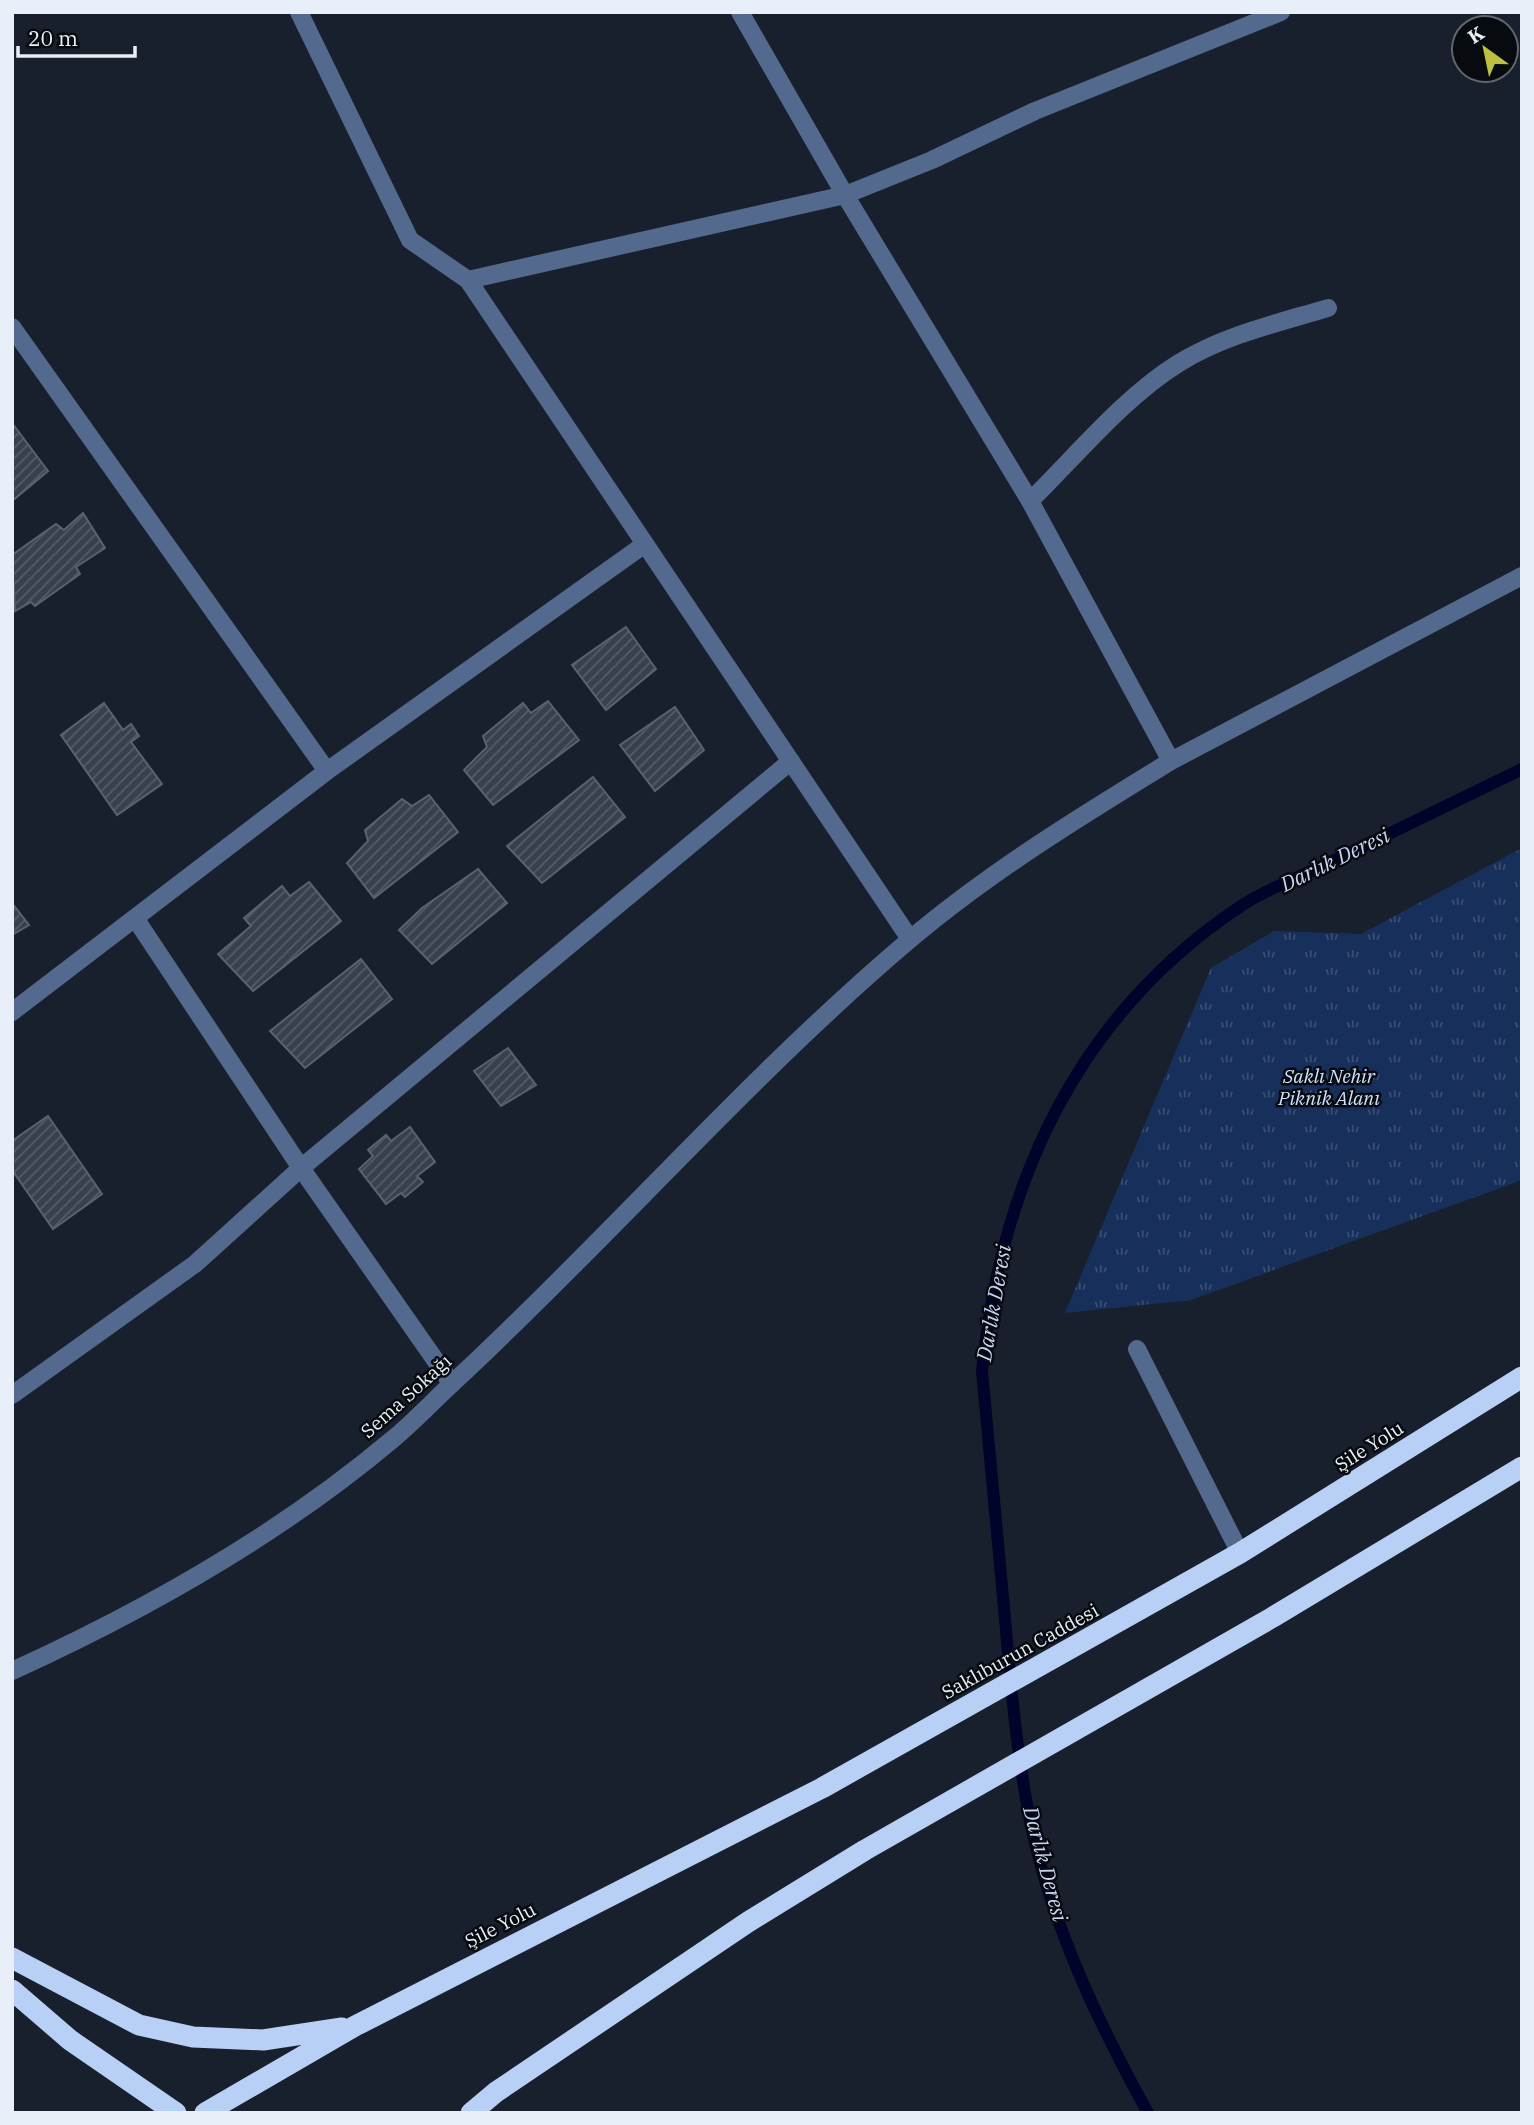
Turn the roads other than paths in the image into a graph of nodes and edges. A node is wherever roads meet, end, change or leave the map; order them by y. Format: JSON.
{"nodes":[{"id":1,"x":299,"y":12,"type":"edge"},
{"id":2,"x":740,"y":12,"type":"edge"},
{"id":3,"x":1281,"y":12,"type":"edge"},
{"id":4,"x":845,"y":195,"type":"junction"},
{"id":5,"x":468,"y":280,"type":"junction"},
{"id":6,"x":1328,"y":308,"type":"dead end"},
{"id":7,"x":12,"y":327,"type":"edge"},
{"id":8,"x":1030,"y":501,"type":"junction"},
{"id":9,"x":645,"y":544,"type":"junction"},
{"id":10,"x":1522,"y":576,"type":"edge"},
{"id":11,"x":791,"y":761,"type":"junction"},
{"id":12,"x":1171,"y":761,"type":"junction"},
{"id":13,"x":327,"y":771,"type":"junction"},
{"id":14,"x":135,"y":918,"type":"junction"},
{"id":15,"x":910,"y":939,"type":"junction"},
{"id":16,"x":12,"y":1012,"type":"edge"},
{"id":17,"x":301,"y":1168,"type":"junction"},
{"id":18,"x":1137,"y":1349,"type":"dead end"},
{"id":19,"x":1522,"y":1377,"type":"edge"},
{"id":20,"x":452,"y":1384,"type":"junction"},
{"id":21,"x":12,"y":1395,"type":"edge"},
{"id":22,"x":1522,"y":1467,"type":"edge"},
{"id":23,"x":1240,"y":1553,"type":"junction"},
{"id":24,"x":12,"y":1671,"type":"edge"},
{"id":25,"x":822,"y":1788,"type":"joint"},
{"id":26,"x":12,"y":1958,"type":"edge"},
{"id":27,"x":12,"y":1990,"type":"edge"},
{"id":28,"x":355,"y":2026,"type":"junction"},
{"id":29,"x":496,"y":2092,"type":"junction"},
{"id":30,"x":176,"y":2113,"type":"edge"},
{"id":31,"x":205,"y":2113,"type":"edge"},
{"id":32,"x":471,"y":2113,"type":"edge"},
{"id":33,"x":484,"y":2113,"type":"edge"}],
"edges":[{"from":1,"to":5,"type":"street"},
{"from":2,"to":4,"type":"street"},
{"from":3,"to":4,"type":"street"},
{"from":4,"to":5,"type":"street"},
{"from":4,"to":8,"type":"street"},
{"from":5,"to":9,"type":"street"},
{"from":6,"to":8,"type":"street"},
{"from":7,"to":13,"type":"street"},
{"from":8,"to":12,"type":"street"},
{"from":9,"to":11,"type":"street"},
{"from":9,"to":13,"type":"street"},
{"from":10,"to":12,"type":"street","name":"Sema Sokağı"},
{"from":11,"to":15,"type":"street"},
{"from":11,"to":17,"type":"street"},
{"from":12,"to":15,"type":"street","name":"Sema Sokağı"},
{"from":13,"to":14,"type":"street"},
{"from":14,"to":16,"type":"street"},
{"from":14,"to":17,"type":"street"},
{"from":15,"to":20,"type":"street","name":"Sema Sokağı"},
{"from":17,"to":20,"type":"street"},
{"from":17,"to":21,"type":"street"},
{"from":18,"to":23,"type":"street"},
{"from":19,"to":23,"type":"highway","name":"Şile Yolu"},
{"from":20,"to":24,"type":"street","name":"Sema Sokağı"},
{"from":22,"to":29,"type":"highway"},
{"from":23,"to":25,"type":"highway","name":"Saklıburun Caddesi"},
{"from":25,"to":28,"type":"highway","name":"Şile Yolu"},
{"from":26,"to":28,"type":"highway"},
{"from":27,"to":30,"type":"highway"},
{"from":28,"to":31,"type":"highway","name":"Şile Yolu"},
{"from":29,"to":32,"type":"highway"},
{"from":29,"to":33,"type":"highway"}]}
